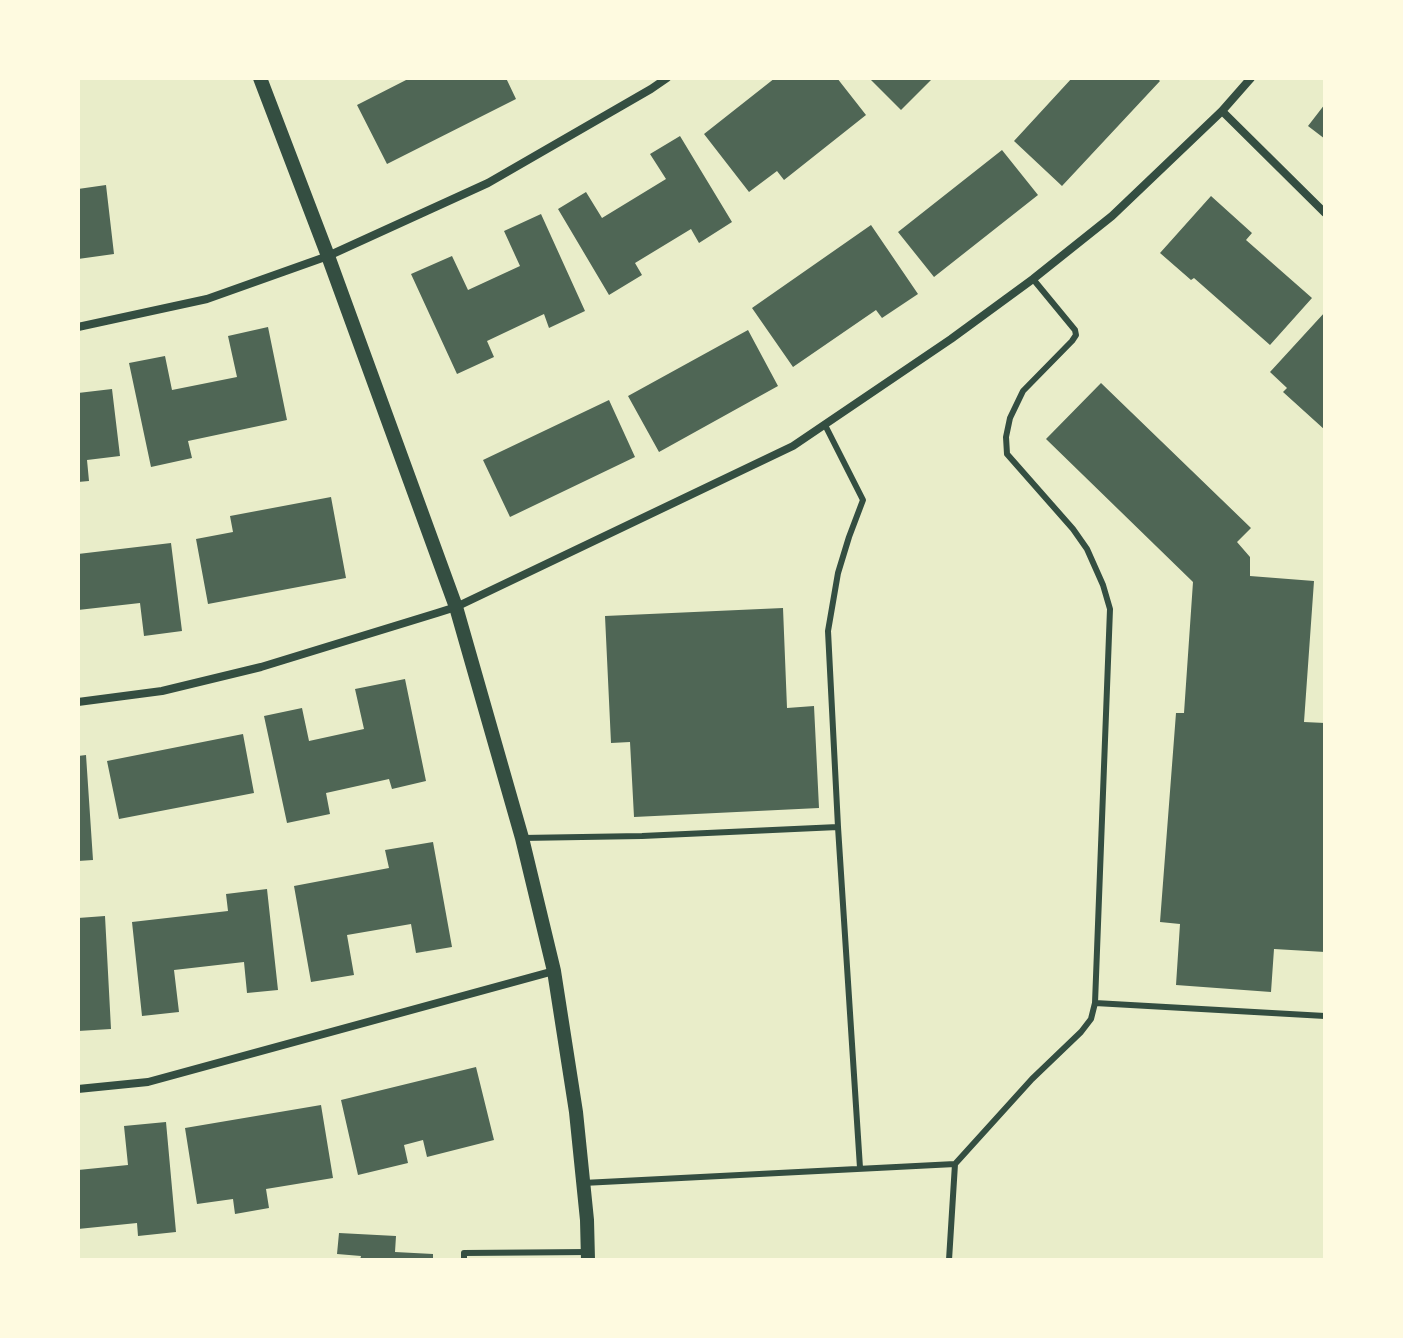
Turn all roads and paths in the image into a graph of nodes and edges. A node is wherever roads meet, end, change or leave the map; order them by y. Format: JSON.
{"nodes":[{"id":1,"x":260,"y":78,"type":"edge"},
{"id":2,"x":667,"y":78,"type":"edge"},
{"id":3,"x":1251,"y":78,"type":"edge"},
{"id":4,"x":1222,"y":111,"type":"junction"},
{"id":5,"x":1325,"y":213,"type":"edge"},
{"id":6,"x":328,"y":256,"type":"junction"},
{"id":7,"x":1033,"y":279,"type":"junction"},
{"id":8,"x":78,"y":327,"type":"edge"},
{"id":9,"x":825,"y":425,"type":"junction"},
{"id":10,"x":456,"y":607,"type":"junction"},
{"id":11,"x":78,"y":702,"type":"edge"},
{"id":12,"x":838,"y":827,"type":"junction"},
{"id":13,"x":522,"y":838,"type":"junction"},
{"id":14,"x":554,"y":971,"type":"junction"},
{"id":15,"x":1095,"y":1003,"type":"junction"},
{"id":16,"x":1325,"y":1016,"type":"edge"},
{"id":17,"x":78,"y":1089,"type":"edge"},
{"id":18,"x":955,"y":1164,"type":"junction"},
{"id":19,"x":860,"y":1168,"type":"junction"},
{"id":20,"x":583,"y":1183,"type":"junction"},
{"id":21,"x":588,"y":1256,"type":"edge"},
{"id":22,"x":464,"y":1260,"type":"edge"},
{"id":23,"x":949,"y":1260,"type":"edge"}],
"edges":[{"from":1,"to":6,"type":"street"},
{"from":2,"to":6,"type":"street"},
{"from":3,"to":4,"type":"street"},
{"from":4,"to":5,"type":"street"},
{"from":4,"to":7,"type":"street"},
{"from":6,"to":8,"type":"street"},
{"from":6,"to":10,"type":"street"},
{"from":7,"to":9,"type":"street"},
{"from":7,"to":15,"type":"lane"},
{"from":9,"to":10,"type":"street"},
{"from":9,"to":12,"type":"lane"},
{"from":10,"to":11,"type":"street"},
{"from":10,"to":13,"type":"street"},
{"from":12,"to":13,"type":"lane"},
{"from":12,"to":19,"type":"lane"},
{"from":13,"to":14,"type":"street"},
{"from":14,"to":17,"type":"street"},
{"from":14,"to":20,"type":"street"},
{"from":15,"to":16,"type":"lane"},
{"from":15,"to":18,"type":"lane"},
{"from":18,"to":19,"type":"lane"},
{"from":18,"to":23,"type":"lane"},
{"from":19,"to":20,"type":"lane"},
{"from":20,"to":21,"type":"street"},
{"from":21,"to":22,"type":"lane"}]}
